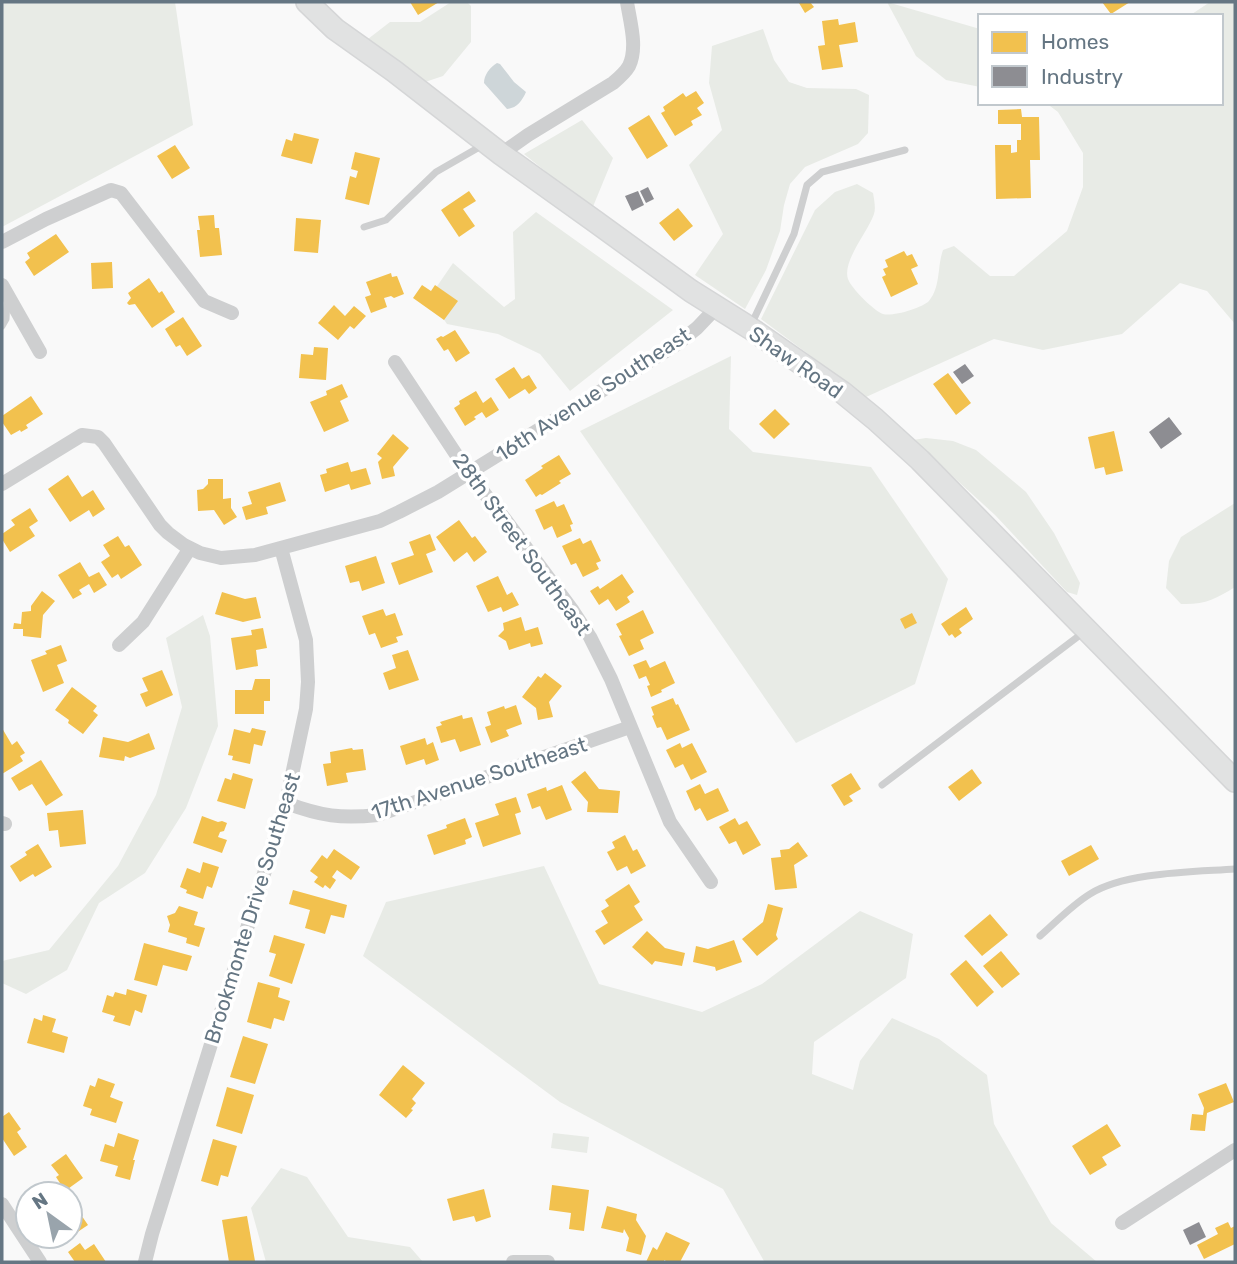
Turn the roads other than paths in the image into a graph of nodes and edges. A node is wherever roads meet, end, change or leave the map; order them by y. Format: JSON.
{"nodes":[{"id":1,"x":307,"y":2,"type":"edge"},
{"id":2,"x":627,"y":2,"type":"edge"},
{"id":3,"x":494,"y":148,"type":"junction"},
{"id":4,"x":905,"y":150,"type":"dead end"},
{"id":5,"x":364,"y":227,"type":"dead end"},
{"id":6,"x":2,"y":242,"type":"edge"},
{"id":7,"x":5,"y":290,"type":"edge"},
{"id":8,"x":716,"y":308,"type":"junction"},
{"id":9,"x":232,"y":313,"type":"dead end"},
{"id":10,"x":2,"y":326,"type":"edge"},
{"id":11,"x":750,"y":328,"type":"junction"},
{"id":12,"x":40,"y":352,"type":"dead end"},
{"id":13,"x":395,"y":362,"type":"dead end"},
{"id":14,"x":469,"y":474,"type":"junction"},
{"id":15,"x":2,"y":484,"type":"edge"},
{"id":16,"x":190,"y":548,"type":"junction"},
{"id":17,"x":281,"y":548,"type":"junction"},
{"id":18,"x":1087,"y":630,"type":"junction"},
{"id":19,"x":118,"y":645,"type":"dead end"},
{"id":20,"x":630,"y":727,"type":"junction"},
{"id":21,"x":1235,"y":781,"type":"edge"},
{"id":22,"x":881,"y":785,"type":"dead end"},
{"id":23,"x":286,"y":803,"type":"junction"},
{"id":24,"x":1235,"y":869,"type":"edge"},
{"id":25,"x":711,"y":882,"type":"dead end"},
{"id":26,"x":1040,"y":936,"type":"dead end"},
{"id":27,"x":1235,"y":1150,"type":"edge"},
{"id":28,"x":2,"y":1204,"type":"edge"},
{"id":29,"x":1122,"y":1223,"type":"dead end"},
{"id":30,"x":40,"y":1262,"type":"edge"},
{"id":31,"x":145,"y":1262,"type":"edge"},
{"id":32,"x":513,"y":1262,"type":"edge"},
{"id":33,"x":548,"y":1262,"type":"edge"}],
"edges":[{"from":1,"to":3,"type":"main road","name":"Shaw Road"},
{"from":2,"to":3,"type":"street"},
{"from":3,"to":5,"type":"lane"},
{"from":3,"to":8,"type":"main road","name":"Shaw Road"},
{"from":4,"to":11,"type":"lane"},
{"from":6,"to":9,"type":"street"},
{"from":7,"to":10,"type":"lane"},
{"from":7,"to":12,"type":"street"},
{"from":8,"to":11,"type":"main road","name":"Shaw Road"},
{"from":8,"to":14,"type":"street","name":"16th Avenue Southeast"},
{"from":11,"to":18,"type":"main road","name":"Shaw Road"},
{"from":13,"to":14,"type":"street","name":"28th Street Southeast"},
{"from":14,"to":17,"type":"street","name":"16th Avenue Southeast"},
{"from":14,"to":20,"type":"street","name":"28th Street Southeast"},
{"from":15,"to":16,"type":"street"},
{"from":16,"to":17,"type":"street","name":"16th Avenue Southeast"},
{"from":16,"to":19,"type":"street"},
{"from":17,"to":23,"type":"street","name":"Brookmonte Drive Southeast"},
{"from":18,"to":21,"type":"main road","name":"Shaw Road"},
{"from":18,"to":22,"type":"lane"},
{"from":20,"to":23,"type":"street","name":"17th Avenue Southeast"},
{"from":20,"to":25,"type":"street","name":"28th Street Southeast"},
{"from":23,"to":31,"type":"street","name":"Brookmonte Drive Southeast"},
{"from":24,"to":26,"type":"lane"},
{"from":27,"to":29,"type":"street"},
{"from":28,"to":30,"type":"street"},
{"from":32,"to":33,"type":"street"}]}
